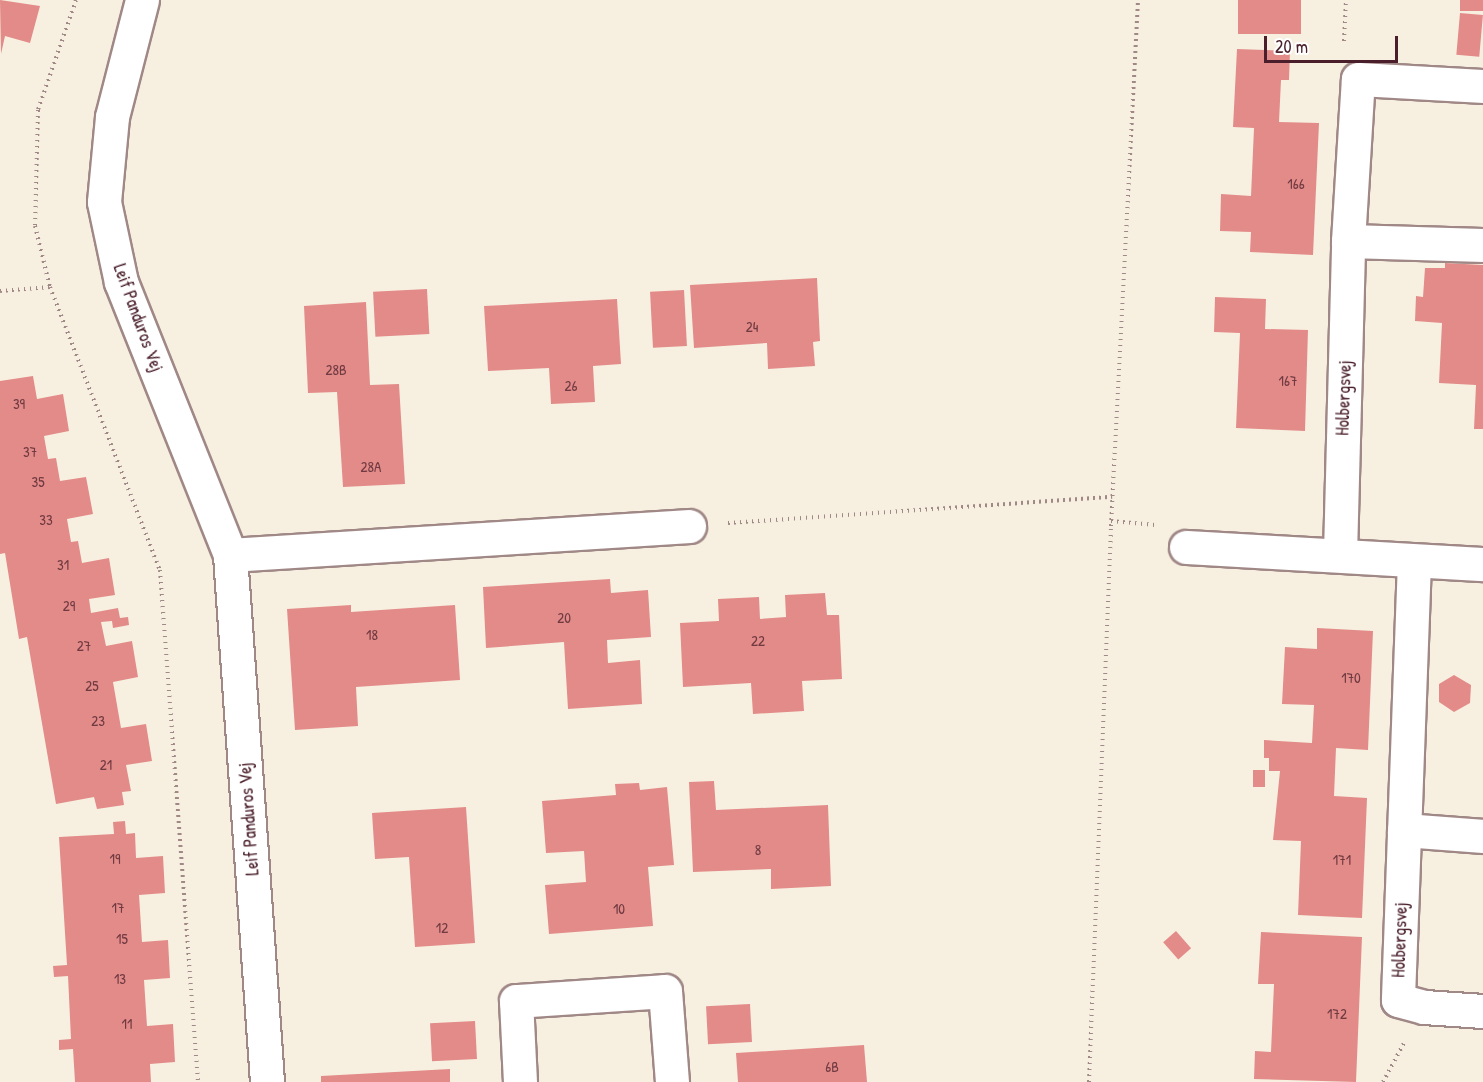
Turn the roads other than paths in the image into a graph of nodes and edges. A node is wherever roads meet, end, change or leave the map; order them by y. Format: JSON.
{"nodes":[{"id":1,"x":142,"y":0,"type":"edge"},
{"id":2,"x":1483,"y":86,"type":"edge"},
{"id":3,"x":1348,"y":241,"type":"junction"},
{"id":4,"x":1483,"y":245,"type":"edge"},
{"id":5,"x":688,"y":526,"type":"road end"},
{"id":6,"x":1175,"y":536,"type":"road end"},
{"id":7,"x":1340,"y":554,"type":"junction"},
{"id":8,"x":230,"y":555,"type":"junction"},
{"id":9,"x":1414,"y":561,"type":"junction"},
{"id":10,"x":1483,"y":564,"type":"edge"},
{"id":11,"x":1404,"y":830,"type":"junction"},
{"id":12,"x":1483,"y":836,"type":"edge"},
{"id":13,"x":1483,"y":1011,"type":"edge"},
{"id":14,"x":267,"y":1082,"type":"edge"},
{"id":15,"x":520,"y":1082,"type":"edge"},
{"id":16,"x":672,"y":1082,"type":"edge"}],
"edges":[{"from":1,"to":8,"type":"street","name":"Leif Panduros Vej"},
{"from":2,"to":3,"type":"street","name":"Holbergsvej"},
{"from":3,"to":4,"type":"street"},
{"from":3,"to":7,"type":"street","name":"Holbergsvej"},
{"from":5,"to":8,"type":"street"},
{"from":6,"to":7,"type":"street"},
{"from":7,"to":9,"type":"street"},
{"from":8,"to":14,"type":"street","name":"Leif Panduros Vej"},
{"from":9,"to":10,"type":"street"},
{"from":9,"to":11,"type":"street","name":"Holbergsvej"},
{"from":11,"to":12,"type":"street"},
{"from":11,"to":13,"type":"street","name":"Holbergsvej"},
{"from":15,"to":16,"type":"street"}]}
